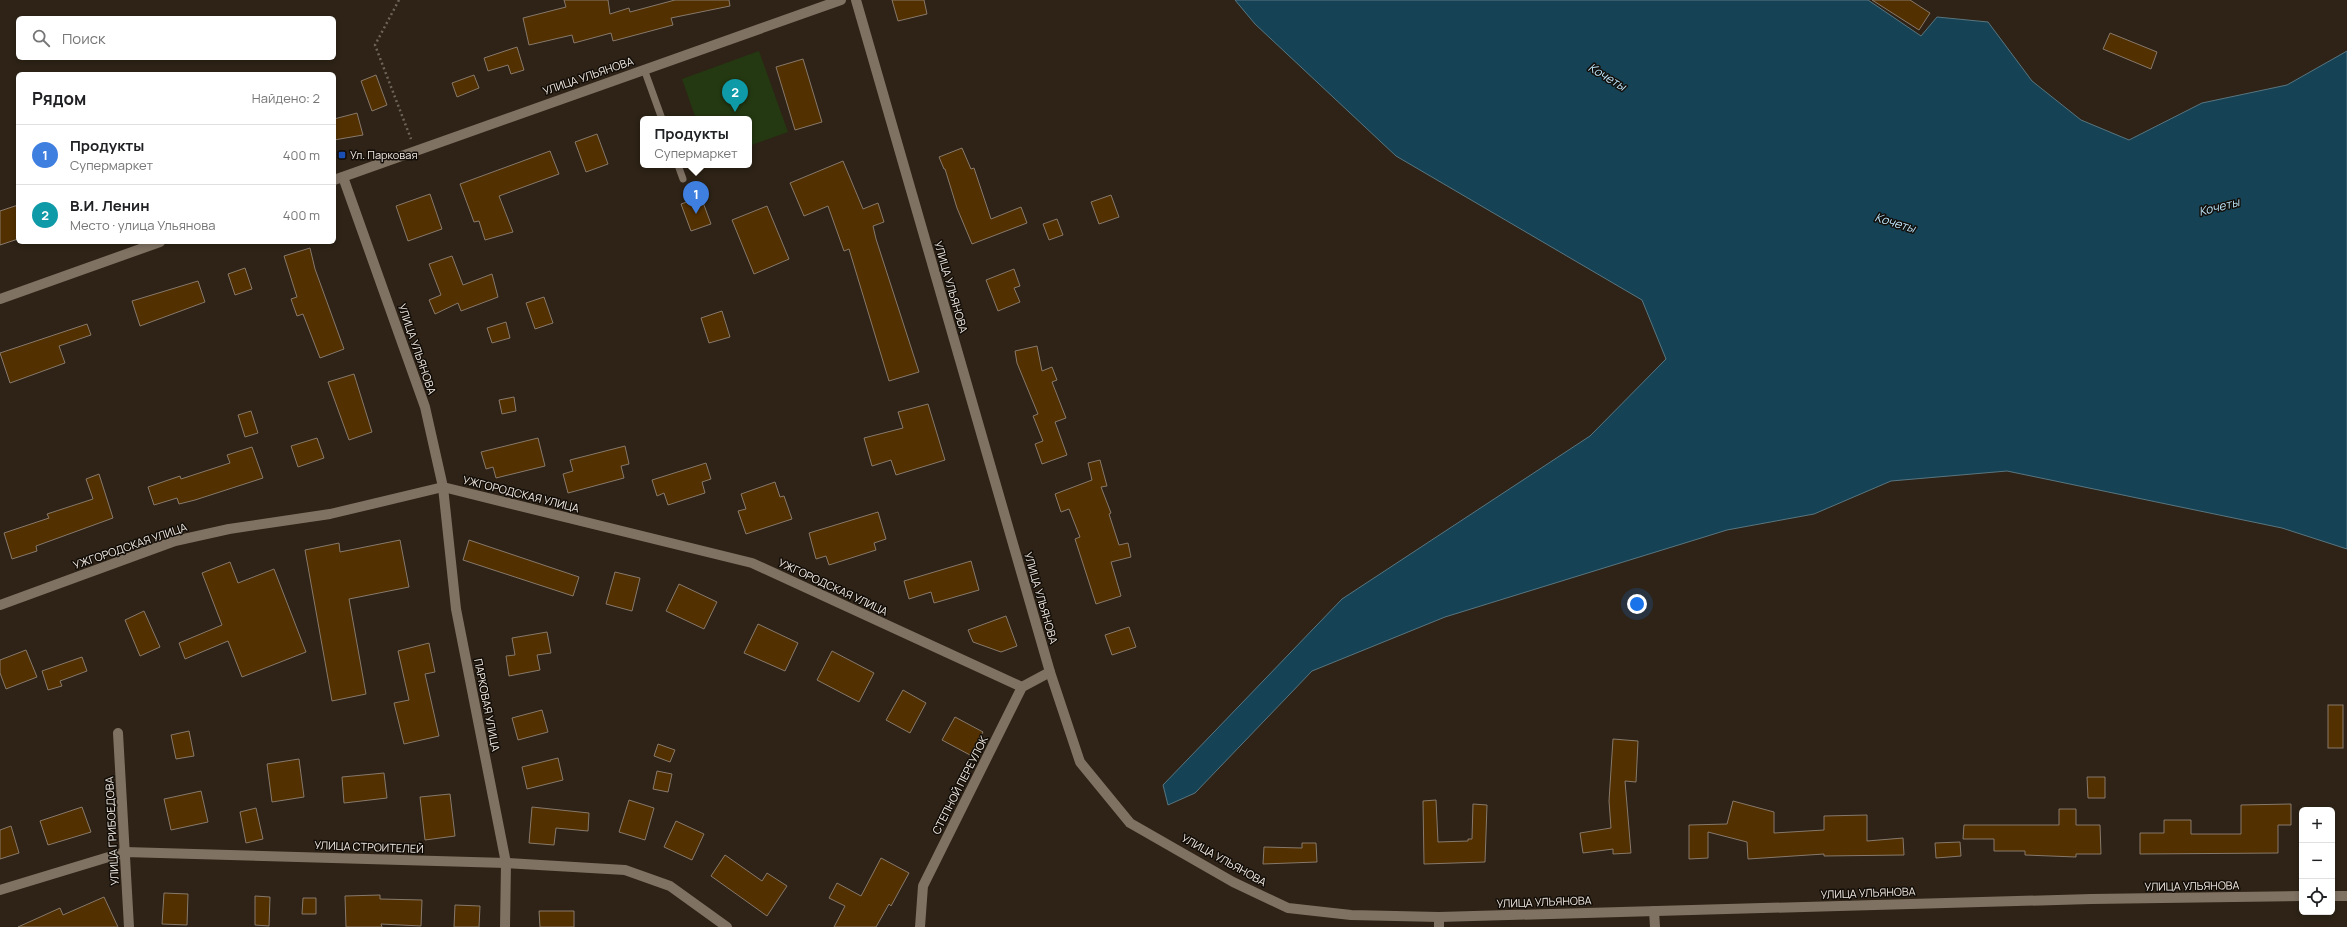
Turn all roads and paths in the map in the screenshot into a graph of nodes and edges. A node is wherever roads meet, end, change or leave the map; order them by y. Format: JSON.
{"nodes":[{"id":1,"x":399,"y":0,"type":"edge"},
{"id":2,"x":840,"y":0,"type":"edge"},
{"id":3,"x":856,"y":0,"type":"edge"},
{"id":4,"x":644,"y":69,"type":"junction"},
{"id":5,"x":661,"y":116,"type":"edge"},
{"id":6,"x":415,"y":150,"type":"junction"},
{"id":7,"x":679,"y":168,"type":"edge"},
{"id":8,"x":339,"y":178,"type":"edge"},
{"id":9,"x":683,"y":179,"type":"dead end"},
{"id":10,"x":154,"y":244,"type":"edge"},
{"id":11,"x":0,"y":299,"type":"edge"},
{"id":12,"x":443,"y":488,"type":"junction"},
{"id":13,"x":0,"y":605,"type":"edge"},
{"id":14,"x":1050,"y":672,"type":"junction"},
{"id":15,"x":1022,"y":687,"type":"junction"},
{"id":16,"x":118,"y":733,"type":"dead end"},
{"id":17,"x":125,"y":852,"type":"junction"},
{"id":18,"x":506,"y":863,"type":"junction"},
{"id":19,"x":0,"y":890,"type":"edge"},
{"id":20,"x":2299,"y":896,"type":"edge"},
{"id":21,"x":2335,"y":896,"type":"edge"},
{"id":22,"x":2347,"y":896,"type":"edge"},
{"id":23,"x":1654,"y":911,"type":"junction"},
{"id":24,"x":1439,"y":922,"type":"edge"},
{"id":25,"x":129,"y":927,"type":"edge"},
{"id":26,"x":505,"y":927,"type":"edge"},
{"id":27,"x":727,"y":927,"type":"edge"},
{"id":28,"x":920,"y":927,"type":"edge"},
{"id":29,"x":1655,"y":927,"type":"edge"}],
"edges":[{"from":1,"to":6,"type":"path"},
{"from":2,"to":4,"type":"street","name":"УЛИЦА УЛЬЯНОВА"},
{"from":3,"to":14,"type":"street","name":"УЛИЦА УЛЬЯНОВА"},
{"from":4,"to":5,"type":"lane"},
{"from":4,"to":6,"type":"street","name":"УЛИЦА УЛЬЯНОВА"},
{"from":6,"to":8,"type":"street","name":"УЛИЦА УЛЬЯНОВА"},
{"from":7,"to":9,"type":"lane"},
{"from":8,"to":12,"type":"street","name":"УЛИЦА УЛЬЯНОВА"},
{"from":10,"to":11,"type":"street"},
{"from":12,"to":13,"type":"street","name":"УЖГОРОДСКАЯ УЛИЦА"},
{"from":12,"to":15,"type":"street","name":"УЖГОРОДСКАЯ УЛИЦА"},
{"from":12,"to":18,"type":"street","name":"ПАРКОВАЯ УЛИЦА"},
{"from":14,"to":15,"type":"street"},
{"from":14,"to":24,"type":"street","name":"УЛИЦА УЛЬЯНОВА"},
{"from":15,"to":28,"type":"street","name":"СТЕПНОЙ ПЕРЕУЛОК"},
{"from":16,"to":17,"type":"street","name":"УЛИЦА ГРИБОЕДОВА"},
{"from":17,"to":18,"type":"street","name":"УЛИЦА СТРОИТЕЛЕЙ"},
{"from":17,"to":19,"type":"street","name":"УЛИЦА СТРОИТЕЛЕЙ"},
{"from":17,"to":25,"type":"street","name":"УЛИЦА ГРИБОЕДОВА"},
{"from":18,"to":26,"type":"street","name":"ПАРКОВАЯ УЛИЦА"},
{"from":18,"to":27,"type":"street","name":"УЛИЦА СТРОИТЕЛЕЙ"},
{"from":20,"to":23,"type":"street","name":"УЛИЦА УЛЬЯНОВА"},
{"from":21,"to":22,"type":"street"},
{"from":23,"to":24,"type":"street","name":"УЛИЦА УЛЬЯНОВА"},
{"from":23,"to":29,"type":"street"}]}
